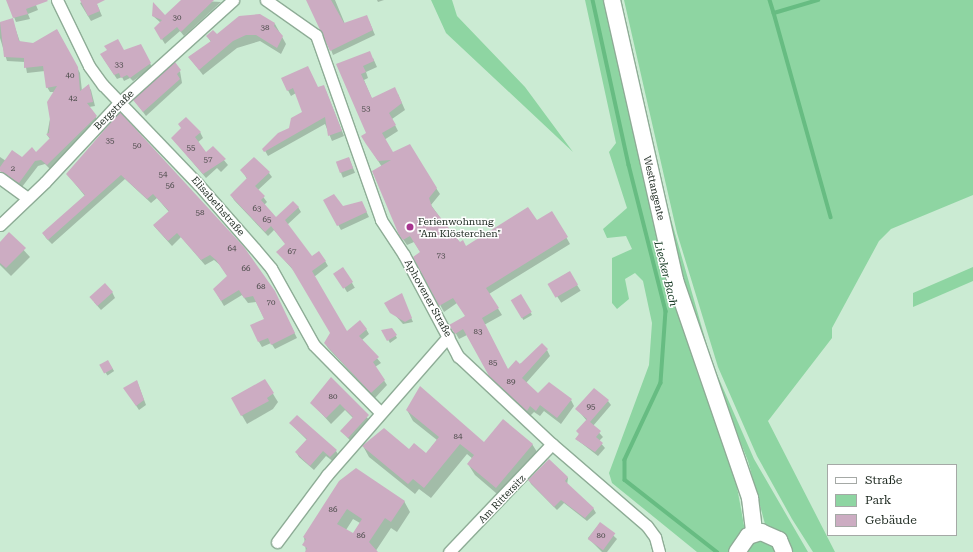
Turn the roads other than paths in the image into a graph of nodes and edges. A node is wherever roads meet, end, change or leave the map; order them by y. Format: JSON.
{"nodes":[{"id":1,"x":57,"y":0,"type":"edge"},
{"id":2,"x":233,"y":0,"type":"edge"},
{"id":3,"x":266,"y":0,"type":"edge"},
{"id":4,"x":612,"y":0,"type":"edge"},
{"id":5,"x":118,"y":104,"type":"junction"},
{"id":6,"x":0,"y":178,"type":"edge"},
{"id":7,"x":28,"y":198,"type":"junction"},
{"id":8,"x":0,"y":225,"type":"edge"},
{"id":9,"x":448,"y":337,"type":"junction"},
{"id":10,"x":380,"y":412,"type":"junction"},
{"id":11,"x":552,"y":444,"type":"junction"},
{"id":12,"x":754,"y":533,"type":"junction"},
{"id":13,"x":277,"y":542,"type":"dead end"},
{"id":14,"x":450,"y":552,"type":"edge"},
{"id":15,"x":659,"y":552,"type":"edge"},
{"id":16,"x":737,"y":552,"type":"edge"},
{"id":17,"x":784,"y":552,"type":"edge"}],
"edges":[{"from":1,"to":5,"type":"street","name":"Elisabethstraße"},
{"from":2,"to":5,"type":"street","name":"Bergstraße"},
{"from":3,"to":9,"type":"street","name":"Aphovener Straße"},
{"from":4,"to":12,"type":"main road","name":"Westtangente"},
{"from":5,"to":7,"type":"street","name":"Bergstraße"},
{"from":5,"to":10,"type":"street","name":"Elisabethstraße"},
{"from":6,"to":7,"type":"street"},
{"from":7,"to":8,"type":"street","name":"Bergstraße"},
{"from":9,"to":10,"type":"street"},
{"from":9,"to":11,"type":"street","name":"Aphovener Straße"},
{"from":10,"to":13,"type":"street"},
{"from":11,"to":14,"type":"street","name":"Am Rittersitz"},
{"from":11,"to":15,"type":"street","name":"Aphovener Straße"},
{"from":12,"to":16,"type":"main road"},
{"from":12,"to":17,"type":"main road"}]}
